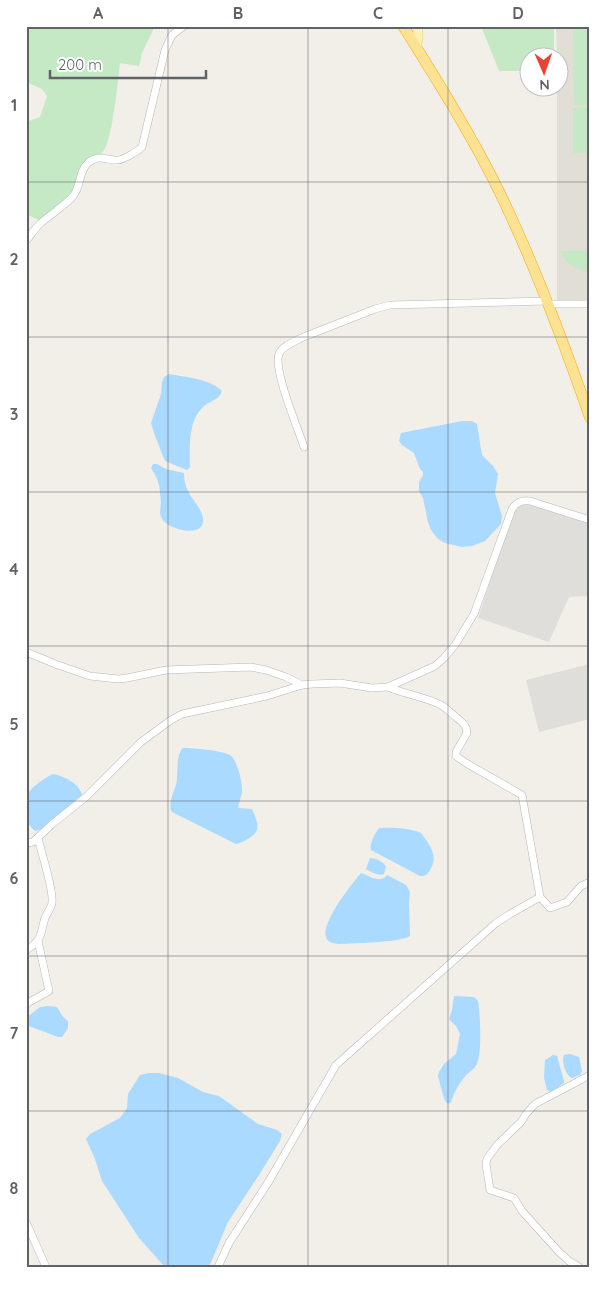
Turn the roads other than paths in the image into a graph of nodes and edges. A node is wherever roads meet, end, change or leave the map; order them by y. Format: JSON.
{"nodes":[{"id":1,"x":184,"y":26,"type":"edge"},
{"id":2,"x":404,"y":26,"type":"edge"},
{"id":3,"x":411,"y":26,"type":"edge"},
{"id":4,"x":418,"y":26,"type":"edge"},
{"id":5,"x":411,"y":38,"type":"junction"},
{"id":6,"x":417,"y":48,"type":"junction"},
{"id":7,"x":26,"y":241,"type":"edge"},
{"id":8,"x":548,"y":303,"type":"junction"},
{"id":9,"x":590,"y":304,"type":"edge"},
{"id":10,"x":590,"y":418,"type":"edge"},
{"id":11,"x":304,"y":447,"type":"dead end"},
{"id":12,"x":590,"y":520,"type":"edge"},
{"id":13,"x":26,"y":652,"type":"edge"},
{"id":14,"x":302,"y":685,"type":"junction"},
{"id":15,"x":388,"y":687,"type":"junction"},
{"id":16,"x":38,"y":838,"type":"junction"},
{"id":17,"x":26,"y":843,"type":"edge"},
{"id":18,"x":590,"y":882,"type":"edge"},
{"id":19,"x":540,"y":897,"type":"junction"},
{"id":20,"x":38,"y":941,"type":"junction"},
{"id":21,"x":26,"y":950,"type":"edge"},
{"id":22,"x":26,"y":1004,"type":"edge"},
{"id":23,"x":590,"y":1075,"type":"edge"},
{"id":24,"x":26,"y":1222,"type":"edge"},
{"id":25,"x":46,"y":1267,"type":"edge"},
{"id":26,"x":218,"y":1267,"type":"edge"},
{"id":27,"x":579,"y":1267,"type":"edge"}],
"edges":[{"from":1,"to":7,"type":"street"},
{"from":2,"to":5,"type":"highway"},
{"from":3,"to":5,"type":"main road"},
{"from":4,"to":6,"type":"main road"},
{"from":5,"to":6,"type":"highway"},
{"from":6,"to":8,"type":"highway"},
{"from":8,"to":9,"type":"street"},
{"from":8,"to":10,"type":"highway"},
{"from":8,"to":11,"type":"street"},
{"from":12,"to":15,"type":"street"},
{"from":13,"to":14,"type":"street"},
{"from":14,"to":15,"type":"street"},
{"from":14,"to":16,"type":"street"},
{"from":15,"to":19,"type":"street"},
{"from":16,"to":17,"type":"street"},
{"from":16,"to":20,"type":"street"},
{"from":18,"to":19,"type":"street"},
{"from":19,"to":26,"type":"street"},
{"from":20,"to":21,"type":"street"},
{"from":20,"to":22,"type":"street"},
{"from":23,"to":27,"type":"street"},
{"from":24,"to":25,"type":"street"}]}
